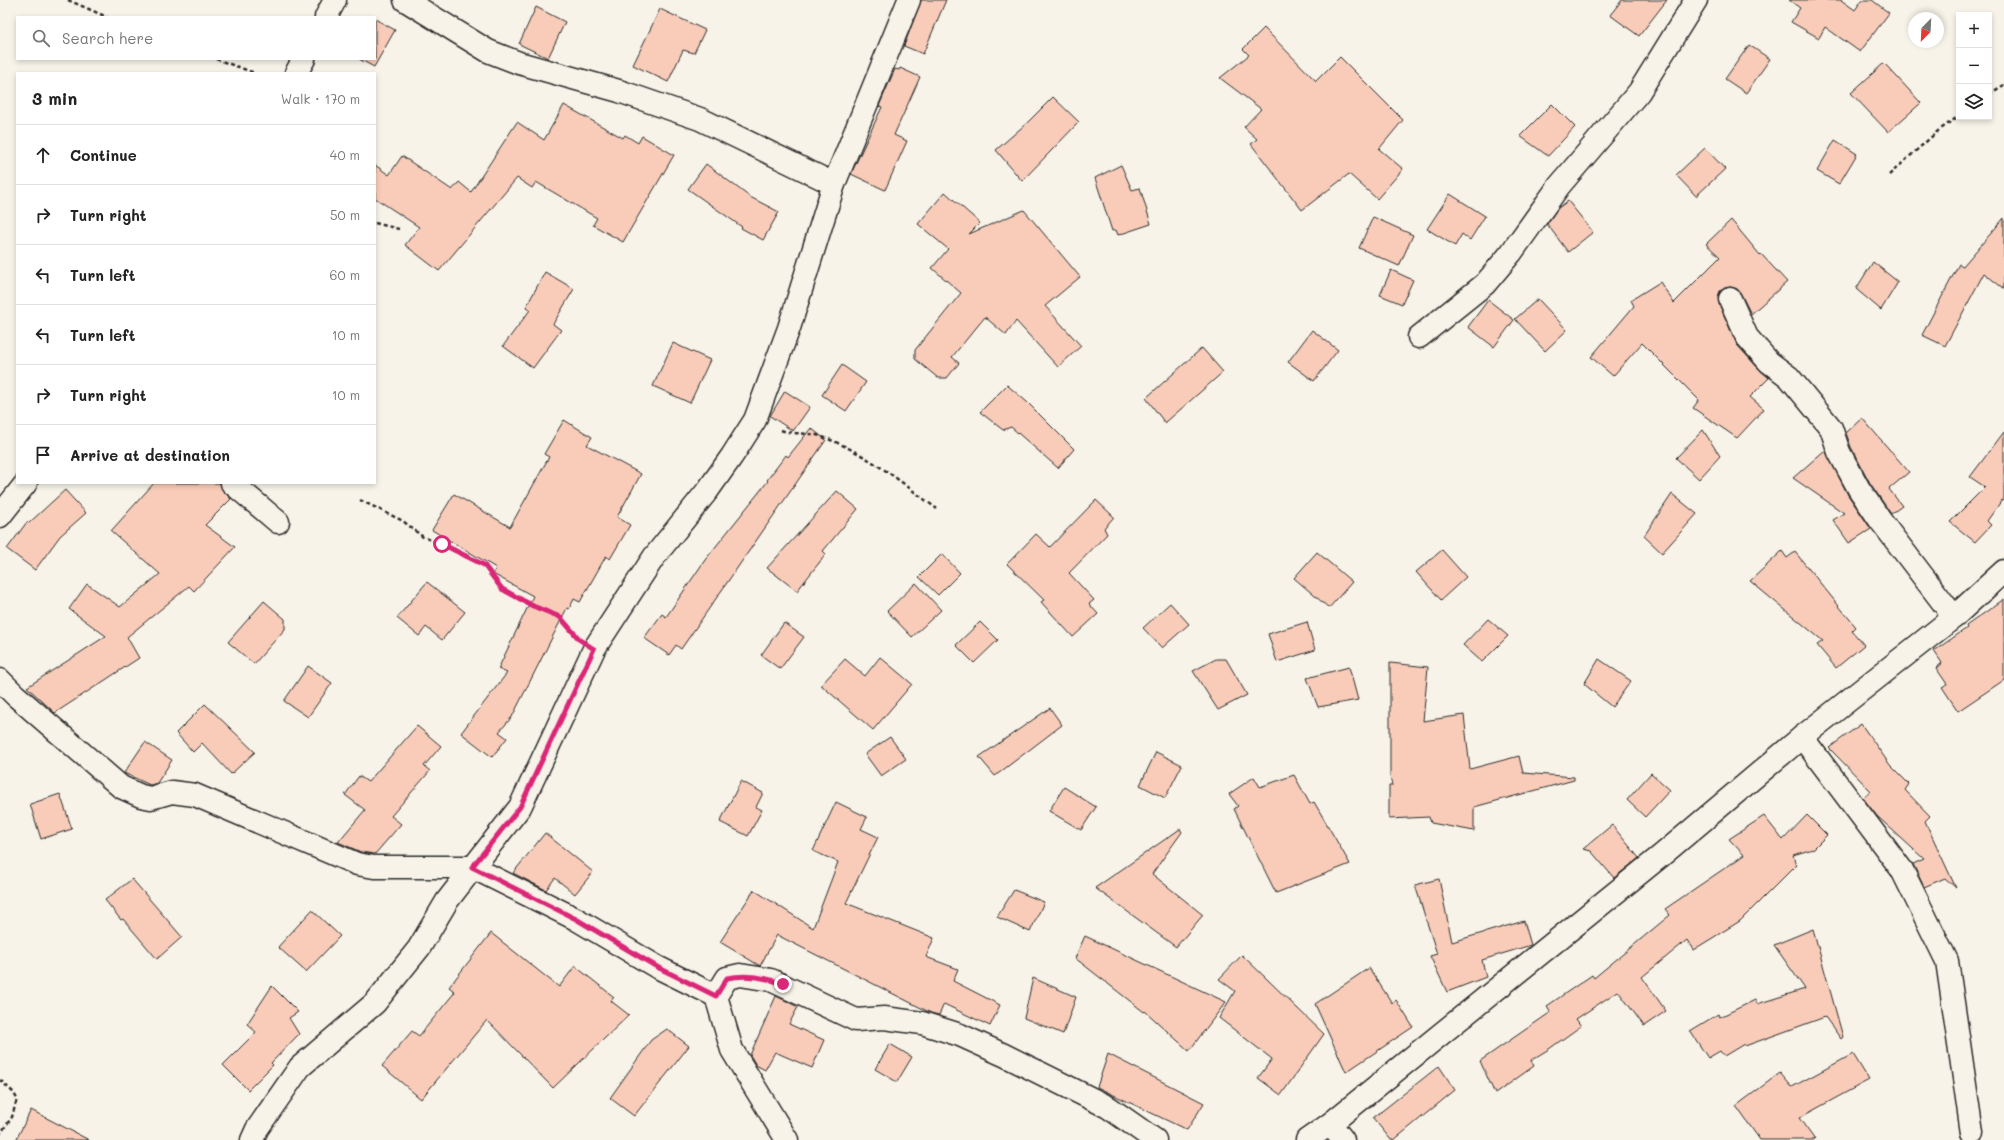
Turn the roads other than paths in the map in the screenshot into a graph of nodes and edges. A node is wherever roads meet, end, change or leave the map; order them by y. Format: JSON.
{"nodes":[{"id":1,"x":336,"y":0,"type":"edge"},
{"id":2,"x":405,"y":0,"type":"edge"},
{"id":3,"x":909,"y":0,"type":"edge"},
{"id":4,"x":1696,"y":0,"type":"edge"},
{"id":5,"x":327,"y":16,"type":"edge"},
{"id":6,"x":303,"y":60,"type":"edge"},
{"id":7,"x":297,"y":72,"type":"edge"},
{"id":8,"x":834,"y":184,"type":"junction"},
{"id":9,"x":1730,"y":299,"type":"dead end"},
{"id":10,"x":1419,"y":337,"type":"dead end"},
{"id":11,"x":25,"y":484,"type":"edge"},
{"id":12,"x":233,"y":484,"type":"edge"},
{"id":13,"x":0,"y":516,"type":"edge"},
{"id":14,"x":278,"y":522,"type":"dead end"},
{"id":15,"x":2004,"y":571,"type":"edge"},
{"id":16,"x":1954,"y":617,"type":"junction"},
{"id":17,"x":0,"y":680,"type":"edge"},
{"id":18,"x":1802,"y":737,"type":"junction"},
{"id":19,"x":472,"y":867,"type":"junction"},
{"id":20,"x":716,"y":996,"type":"junction"},
{"id":21,"x":1337,"y":1132,"type":"edge"},
{"id":22,"x":1972,"y":1133,"type":"dead end"},
{"id":23,"x":252,"y":1140,"type":"edge"},
{"id":24,"x":787,"y":1140,"type":"edge"},
{"id":25,"x":1155,"y":1140,"type":"edge"},
{"id":26,"x":1307,"y":1140,"type":"edge"}],
"edges":[{"from":1,"to":5,"type":"street"},
{"from":2,"to":8,"type":"street"},
{"from":3,"to":8,"type":"street"},
{"from":4,"to":10,"type":"street"},
{"from":6,"to":7,"type":"street"},
{"from":8,"to":19,"type":"street"},
{"from":9,"to":16,"type":"street"},
{"from":11,"to":13,"type":"street"},
{"from":12,"to":14,"type":"street"},
{"from":15,"to":16,"type":"street"},
{"from":16,"to":18,"type":"street"},
{"from":17,"to":19,"type":"street"},
{"from":18,"to":21,"type":"street"},
{"from":18,"to":22,"type":"street"},
{"from":19,"to":20,"type":"street"},
{"from":19,"to":23,"type":"street"},
{"from":20,"to":24,"type":"street"},
{"from":20,"to":25,"type":"street"},
{"from":21,"to":26,"type":"street"}]}
